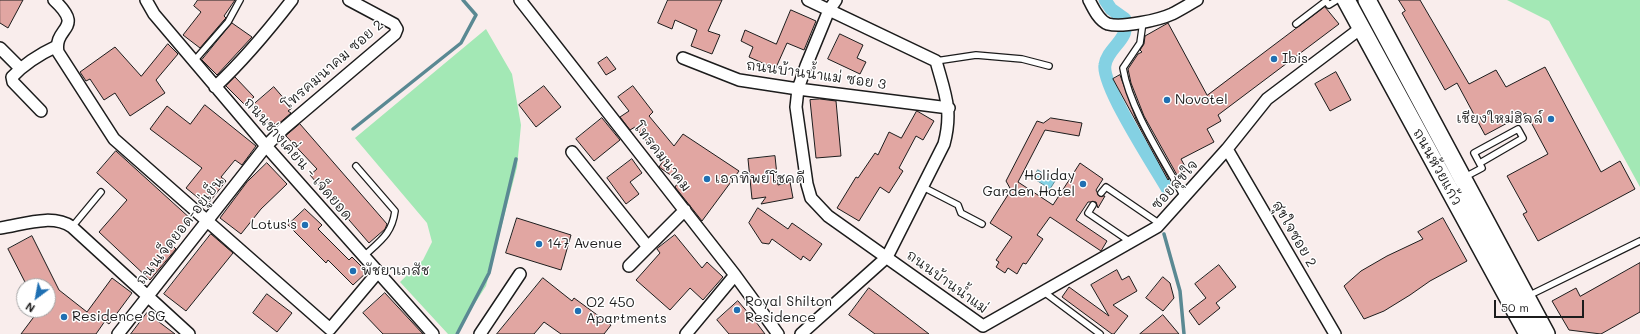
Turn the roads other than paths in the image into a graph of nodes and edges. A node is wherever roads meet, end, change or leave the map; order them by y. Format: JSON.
{"nodes":[{"id":1,"x":54,"y":0,"type":"edge"},
{"id":2,"x":146,"y":0,"type":"edge"},
{"id":3,"x":240,"y":0,"type":"edge"},
{"id":4,"x":292,"y":0,"type":"edge"},
{"id":5,"x":349,"y":0,"type":"edge"},
{"id":6,"x":520,"y":0,"type":"edge"},
{"id":7,"x":808,"y":0,"type":"edge"},
{"id":8,"x":836,"y":0,"type":"edge"},
{"id":9,"x":1089,"y":0,"type":"edge"},
{"id":10,"x":1197,"y":0,"type":"edge"},
{"id":11,"x":1337,"y":0,"type":"edge"},
{"id":12,"x":1346,"y":0,"type":"edge"},
{"id":13,"x":1367,"y":0,"type":"edge"},
{"id":14,"x":829,"y":10,"type":"junction"},
{"id":15,"x":1377,"y":19,"type":"junction"},
{"id":16,"x":1144,"y":21,"type":"junction"},
{"id":17,"x":1296,"y":24,"type":"dead end"},
{"id":18,"x":1361,"y":28,"type":"junction"},
{"id":19,"x":57,"y":46,"type":"junction"},
{"id":20,"x":0,"y":48,"type":"edge"},
{"id":21,"x":683,"y":58,"type":"dead end"},
{"id":22,"x":194,"y":61,"type":"junction"},
{"id":23,"x":936,"y":61,"type":"junction"},
{"id":24,"x":1049,"y":66,"type":"dead end"},
{"id":25,"x":20,"y":68,"type":"junction"},
{"id":26,"x":215,"y":87,"type":"junction"},
{"id":27,"x":798,"y":89,"type":"junction"},
{"id":28,"x":949,"y":108,"type":"junction"},
{"id":29,"x":41,"y":111,"type":"dead end"},
{"id":30,"x":266,"y":146,"type":"junction"},
{"id":31,"x":1227,"y":150,"type":"junction"},
{"id":32,"x":572,"y":152,"type":"dead end"},
{"id":33,"x":1480,"y":163,"type":"junction"},
{"id":34,"x":356,"y":166,"type":"dead end"},
{"id":35,"x":1463,"y":179,"type":"junction"},
{"id":36,"x":924,"y":187,"type":"junction"},
{"id":37,"x":101,"y":192,"type":"dead end"},
{"id":38,"x":1102,"y":193,"type":"dead end"},
{"id":39,"x":1184,"y":198,"type":"junction"},
{"id":40,"x":1094,"y":205,"type":"dead end"},
{"id":41,"x":685,"y":210,"type":"junction"},
{"id":42,"x":206,"y":222,"type":"junction"},
{"id":43,"x":982,"y":224,"type":"dead end"},
{"id":44,"x":1160,"y":224,"type":"junction"},
{"id":45,"x":72,"y":227,"type":"junction"},
{"id":46,"x":0,"y":228,"type":"edge"},
{"id":47,"x":1640,"y":241,"type":"edge"},
{"id":48,"x":1132,"y":243,"type":"junction"},
{"id":49,"x":648,"y":247,"type":"junction"},
{"id":50,"x":364,"y":256,"type":"junction"},
{"id":51,"x":887,"y":257,"type":"junction"},
{"id":52,"x":629,"y":266,"type":"dead end"},
{"id":53,"x":378,"y":272,"type":"junction"},
{"id":54,"x":520,"y":274,"type":"dead end"},
{"id":55,"x":735,"y":275,"type":"junction"},
{"id":56,"x":1044,"y":292,"type":"junction"},
{"id":57,"x":148,"y":295,"type":"junction"},
{"id":58,"x":1526,"y":297,"type":"junction"},
{"id":59,"x":982,"y":330,"type":"edge"},
{"id":60,"x":118,"y":334,"type":"edge"},
{"id":61,"x":189,"y":334,"type":"edge"},
{"id":62,"x":433,"y":334,"type":"edge"},
{"id":63,"x":480,"y":334,"type":"edge"},
{"id":64,"x":686,"y":334,"type":"edge"},
{"id":65,"x":778,"y":334,"type":"edge"},
{"id":66,"x":801,"y":334,"type":"edge"},
{"id":67,"x":1100,"y":334,"type":"edge"},
{"id":68,"x":1335,"y":334,"type":"edge"},
{"id":69,"x":1528,"y":334,"type":"edge"},
{"id":70,"x":1546,"y":334,"type":"edge"}],
"edges":[{"from":1,"to":19,"type":"street"},
{"from":2,"to":22,"type":"street","name":"ถนนช่างเคี่ยน - เจ็ดยอด"},
{"from":3,"to":22,"type":"lane"},
{"from":4,"to":26,"type":"street"},
{"from":5,"to":30,"type":"street","name":"โทรคมนาคม ซอย 2"},
{"from":6,"to":41,"type":"street","name":"โทรคมนาคม"},
{"from":7,"to":14,"type":"street"},
{"from":8,"to":14,"type":"street","name":"ถนนบ้านน้ำแม่"},
{"from":9,"to":16,"type":"street"},
{"from":10,"to":16,"type":"street"},
{"from":11,"to":17,"type":"lane"},
{"from":12,"to":18,"type":"main road","name":"ถนนห้วยแก้ว"},
{"from":13,"to":15,"type":"main road","name":"ถนนห้วยแก้ว"},
{"from":14,"to":23,"type":"street"},
{"from":14,"to":27,"type":"street","name":"ถนนบ้านน้ำแม่"},
{"from":15,"to":18,"type":"main road"},
{"from":15,"to":35,"type":"main road","name":"ถนนห้วยแก้ว"},
{"from":16,"to":39,"type":"lane"},
{"from":18,"to":31,"type":"street","name":"ซอยสุขใจ"},
{"from":18,"to":69,"type":"main road","name":"ถนนห้วยแก้ว"},
{"from":19,"to":25,"type":"street"},
{"from":19,"to":42,"type":"street"},
{"from":20,"to":25,"type":"street"},
{"from":21,"to":27,"type":"street","name":"ถนนบ้านน้ำแม่ ซอย 3"},
{"from":22,"to":26,"type":"street","name":"ถนนช่างเคี่ยน - เจ็ดยอด"},
{"from":23,"to":24,"type":"lane"},
{"from":23,"to":28,"type":"street"},
{"from":25,"to":29,"type":"street"},
{"from":26,"to":30,"type":"street","name":"ถนนช่างเคี่ยน - เจ็ดยอด"},
{"from":27,"to":28,"type":"street","name":"ถนนบ้านน้ำแม่ ซอย 3"},
{"from":27,"to":51,"type":"street","name":"ถนนบ้านน้ำแม่"},
{"from":28,"to":36,"type":"street"},
{"from":30,"to":42,"type":"street","name":"ถนนเจ็ดยอด-อยู่เย็น"},
{"from":30,"to":50,"type":"street","name":"ถนนช่างเคี่ยน - เจ็ดยอด"},
{"from":31,"to":39,"type":"street","name":"ซอยสุขใจ"},
{"from":31,"to":68,"type":"street","name":"สุขใจซอย 2"},
{"from":32,"to":49,"type":"street"},
{"from":33,"to":33,"type":"lane"},
{"from":33,"to":35,"type":"lane"},
{"from":34,"to":50,"type":"lane"},
{"from":35,"to":58,"type":"main road","name":"ถนนห้วยแก้ว"},
{"from":36,"to":43,"type":"lane"},
{"from":36,"to":51,"type":"street"},
{"from":37,"to":45,"type":"lane"},
{"from":38,"to":44,"type":"lane"},
{"from":39,"to":44,"type":"street","name":"ซอยสุขใจ"},
{"from":40,"to":48,"type":"lane"},
{"from":41,"to":49,"type":"street"},
{"from":41,"to":55,"type":"street","name":"โทรคมนาคม"},
{"from":42,"to":53,"type":"street"},
{"from":42,"to":57,"type":"street","name":"ถนนเจ็ดยอด-อยู่เย็น"},
{"from":44,"to":48,"type":"street","name":"ซอยสุขใจ"},
{"from":45,"to":46,"type":"street"},
{"from":45,"to":57,"type":"street"},
{"from":47,"to":58,"type":"lane"},
{"from":48,"to":56,"type":"street","name":"ซอยสุขใจ"},
{"from":49,"to":52,"type":"street"},
{"from":50,"to":53,"type":"street","name":"ถนนช่างเคี่ยน - เจ็ดยอด"},
{"from":51,"to":59,"type":"street","name":"ถนนบ้านน้ำแม่"},
{"from":51,"to":66,"type":"street"},
{"from":53,"to":62,"type":"street","name":"ถนนช่างเคี่ยน - เจ็ดยอด"},
{"from":54,"to":63,"type":"street"},
{"from":55,"to":64,"type":"street"},
{"from":55,"to":65,"type":"street","name":"โทรคมนาคม"},
{"from":56,"to":59,"type":"street","name":"ซอยสุขใจ"},
{"from":56,"to":67,"type":"lane"},
{"from":57,"to":60,"type":"street","name":"ถนนเจ็ดยอด-อยู่เย็น"},
{"from":57,"to":61,"type":"street"},
{"from":58,"to":70,"type":"main road","name":"ถนนห้วยแก้ว"}]}
